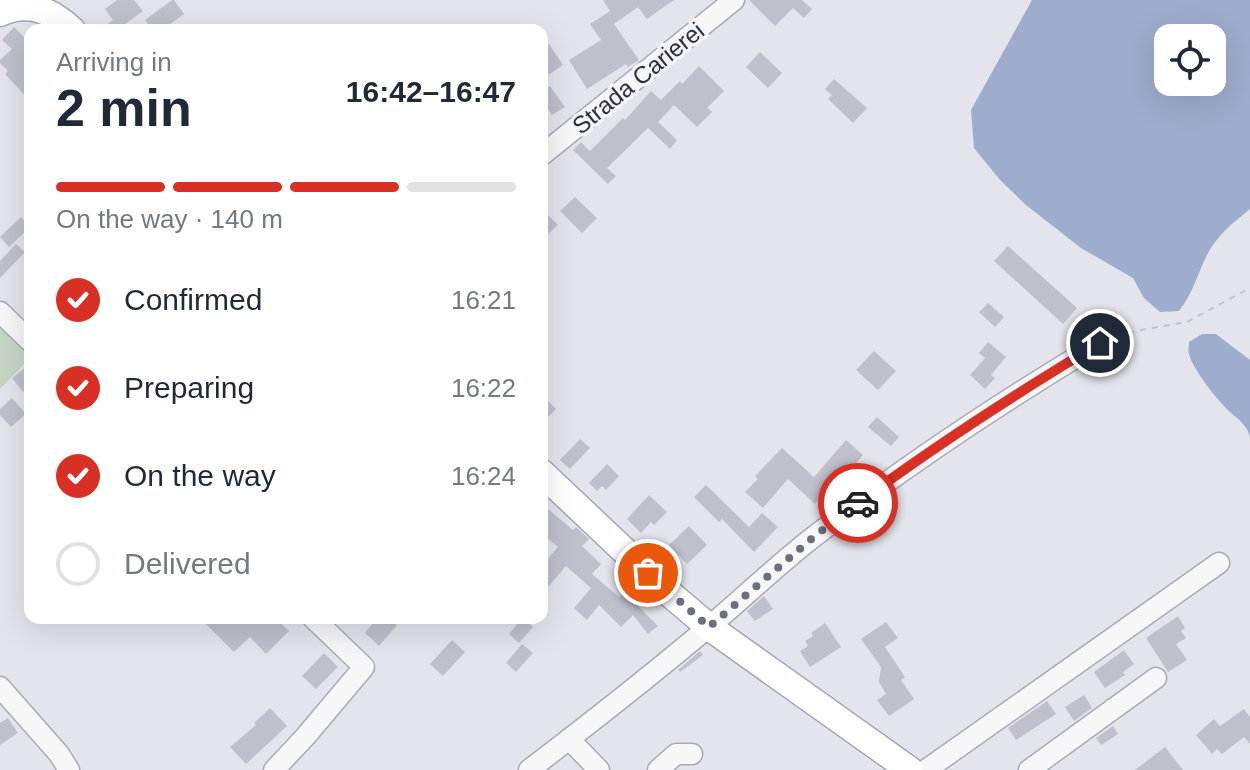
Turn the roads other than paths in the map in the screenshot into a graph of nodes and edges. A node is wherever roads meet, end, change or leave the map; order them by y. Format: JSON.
{"nodes":[{"id":1,"x":734,"y":0,"type":"edge"},
{"id":2,"x":15,"y":5,"type":"edge"},
{"id":3,"x":65,"y":24,"type":"edge"},
{"id":4,"x":548,"y":150,"type":"edge"},
{"id":5,"x":0,"y":312,"type":"edge"},
{"id":6,"x":24,"y":335,"type":"edge"},
{"id":7,"x":1100,"y":343,"type":"road end"},
{"id":8,"x":548,"y":479,"type":"edge"},
{"id":9,"x":1219,"y":563,"type":"dead end"},
{"id":10,"x":319,"y":624,"type":"edge"},
{"id":11,"x":709,"y":627,"type":"junction"},
{"id":12,"x":1156,"y":678,"type":"dead end"},
{"id":13,"x":0,"y":687,"type":"edge"},
{"id":14,"x":569,"y":739,"type":"junction"},
{"id":15,"x":692,"y":754,"type":"dead end"},
{"id":16,"x":280,"y":768,"type":"edge"},
{"id":17,"x":69,"y":770,"type":"edge"},
{"id":18,"x":529,"y":770,"type":"edge"},
{"id":19,"x":599,"y":770,"type":"edge"},
{"id":20,"x":658,"y":770,"type":"edge"},
{"id":21,"x":910,"y":770,"type":"edge"},
{"id":22,"x":926,"y":770,"type":"edge"},
{"id":23,"x":1029,"y":770,"type":"edge"}],
"edges":[{"from":1,"to":4,"type":"street","name":"Strada Carierei"},
{"from":2,"to":3,"type":"main road"},
{"from":5,"to":6,"type":"street"},
{"from":7,"to":11,"type":"street"},
{"from":8,"to":11,"type":"main road"},
{"from":9,"to":22,"type":"street"},
{"from":10,"to":16,"type":"street"},
{"from":11,"to":14,"type":"street"},
{"from":11,"to":21,"type":"main road"},
{"from":12,"to":23,"type":"street"},
{"from":13,"to":17,"type":"street"},
{"from":14,"to":18,"type":"street"},
{"from":14,"to":19,"type":"street"},
{"from":15,"to":20,"type":"street"}]}
